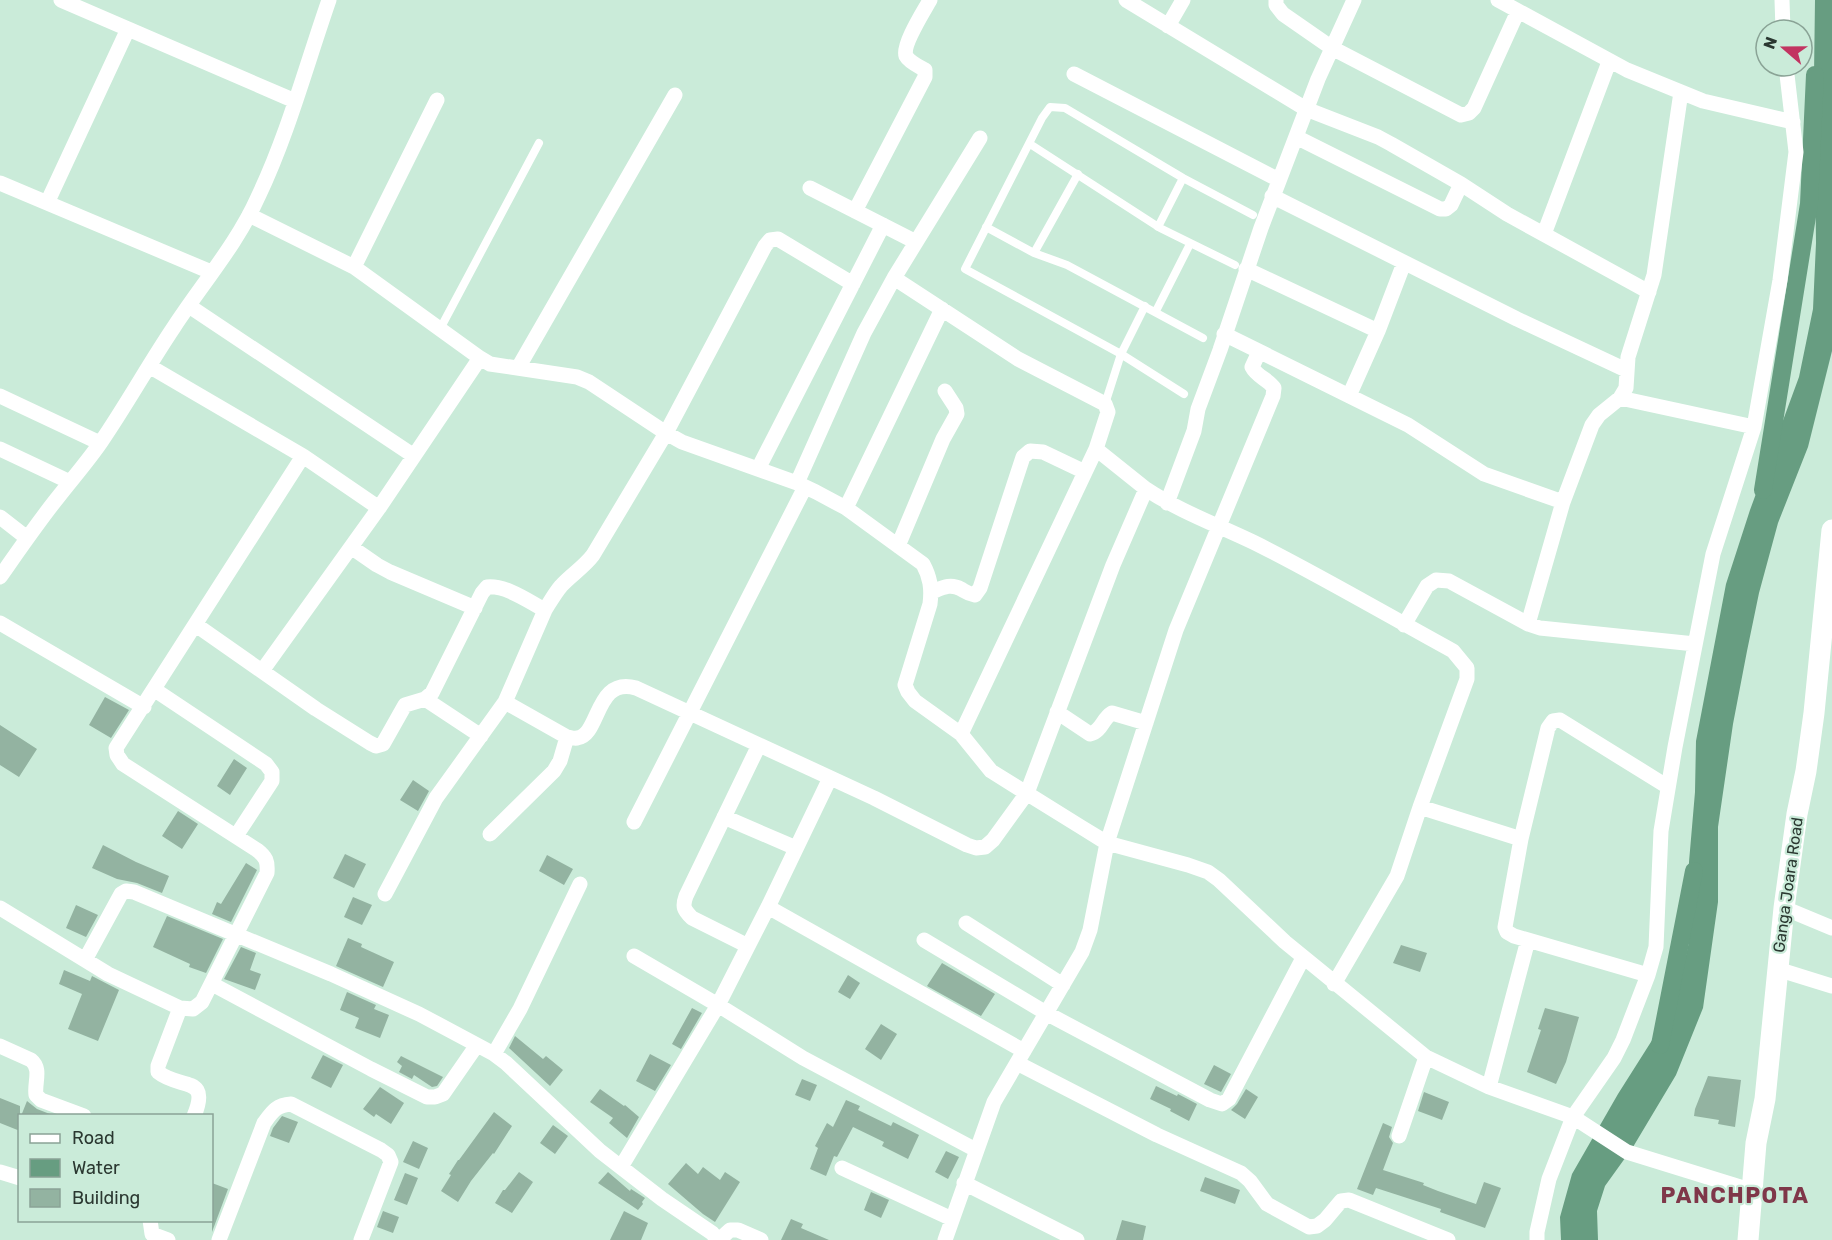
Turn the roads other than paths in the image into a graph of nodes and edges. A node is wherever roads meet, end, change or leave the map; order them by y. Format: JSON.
{"nodes":[{"id":1,"x":61,"y":0,"type":"edge"},
{"id":2,"x":930,"y":0,"type":"edge"},
{"id":3,"x":1126,"y":0,"type":"edge"},
{"id":4,"x":1184,"y":0,"type":"edge"},
{"id":5,"x":1276,"y":0,"type":"edge"},
{"id":6,"x":1354,"y":0,"type":"edge"},
{"id":7,"x":1498,"y":0,"type":"edge"},
{"id":8,"x":1782,"y":0,"type":"edge"},
{"id":9,"x":325,"y":1,"type":"edge"},
{"id":10,"x":1518,"y":11,"type":"junction"},
{"id":11,"x":1783,"y":18,"type":"edge"},
{"id":12,"x":1168,"y":26,"type":"junction"},
{"id":13,"x":128,"y":29,"type":"junction"},
{"id":14,"x":1332,"y":48,"type":"junction"},
{"id":15,"x":1609,"y":62,"type":"junction"},
{"id":16,"x":1074,"y":74,"type":"dead end"},
{"id":17,"x":1788,"y":78,"type":"edge"},
{"id":18,"x":1681,"y":92,"type":"junction"},
{"id":19,"x":675,"y":95,"type":"dead end"},
{"id":20,"x":437,"y":100,"type":"dead end"},
{"id":21,"x":295,"y":101,"type":"junction"},
{"id":22,"x":1306,"y":109,"type":"junction"},
{"id":23,"x":1793,"y":122,"type":"junction"},
{"id":24,"x":1296,"y":137,"type":"junction"},
{"id":25,"x":980,"y":138,"type":"dead end"},
{"id":26,"x":539,"y":143,"type":"dead end"},
{"id":27,"x":1030,"y":144,"type":"junction"},
{"id":28,"x":1078,"y":174,"type":"junction"},
{"id":29,"x":1183,"y":178,"type":"junction"},
{"id":30,"x":1279,"y":180,"type":"junction"},
{"id":31,"x":0,"y":183,"type":"edge"},
{"id":32,"x":1461,"y":184,"type":"junction"},
{"id":33,"x":810,"y":188,"type":"dead end"},
{"id":34,"x":1272,"y":196,"type":"junction"},
{"id":35,"x":47,"y":203,"type":"junction"},
{"id":36,"x":855,"y":211,"type":"junction"},
{"id":37,"x":249,"y":215,"type":"junction"},
{"id":38,"x":1253,"y":215,"type":"dead end"},
{"id":39,"x":883,"y":225,"type":"junction"},
{"id":40,"x":986,"y":227,"type":"junction"},
{"id":41,"x":1158,"y":227,"type":"junction"},
{"id":42,"x":1544,"y":234,"type":"junction"},
{"id":43,"x":916,"y":242,"type":"junction"},
{"id":44,"x":1190,"y":244,"type":"junction"},
{"id":45,"x":1034,"y":253,"type":"junction"},
{"id":46,"x":1404,"y":263,"type":"junction"},
{"id":47,"x":354,"y":267,"type":"junction"},
{"id":48,"x":1241,"y":267,"type":"junction"},
{"id":49,"x":211,"y":272,"type":"junction"},
{"id":50,"x":894,"y":278,"type":"junction"},
{"id":51,"x":853,"y":284,"type":"junction"},
{"id":52,"x":1649,"y":292,"type":"junction"},
{"id":53,"x":189,"y":306,"type":"junction"},
{"id":54,"x":1145,"y":306,"type":"junction"},
{"id":55,"x":942,"y":309,"type":"junction"},
{"id":56,"x":1156,"y":311,"type":"junction"},
{"id":57,"x":440,"y":329,"type":"junction"},
{"id":58,"x":1378,"y":331,"type":"junction"},
{"id":59,"x":1224,"y":334,"type":"junction"},
{"id":60,"x":1203,"y":338,"type":"dead end"},
{"id":61,"x":1259,"y":352,"type":"junction"},
{"id":62,"x":1121,"y":354,"type":"junction"},
{"id":63,"x":480,"y":358,"type":"junction"},
{"id":64,"x":149,"y":366,"type":"junction"},
{"id":65,"x":518,"y":368,"type":"junction"},
{"id":66,"x":1626,"y":370,"type":"junction"},
{"id":67,"x":945,"y":391,"type":"dead end"},
{"id":68,"x":1184,"y":394,"type":"dead end"},
{"id":69,"x":0,"y":396,"type":"edge"},
{"id":70,"x":1349,"y":396,"type":"junction"},
{"id":71,"x":1620,"y":398,"type":"junction"},
{"id":72,"x":1105,"y":404,"type":"junction"},
{"id":73,"x":1754,"y":427,"type":"junction"},
{"id":74,"x":666,"y":434,"type":"junction"},
{"id":75,"x":100,"y":444,"type":"junction"},
{"id":76,"x":0,"y":449,"type":"edge"},
{"id":77,"x":1096,"y":449,"type":"junction"},
{"id":78,"x":303,"y":456,"type":"junction"},
{"id":79,"x":414,"y":456,"type":"junction"},
{"id":80,"x":758,"y":469,"type":"junction"},
{"id":81,"x":1085,"y":472,"type":"junction"},
{"id":82,"x":70,"y":482,"type":"junction"},
{"id":83,"x":801,"y":485,"type":"junction"},
{"id":84,"x":1146,"y":489,"type":"junction"},
{"id":85,"x":1563,"y":502,"type":"junction"},
{"id":86,"x":1167,"y":503,"type":"junction"},
{"id":87,"x":379,"y":508,"type":"junction"},
{"id":88,"x":846,"y":508,"type":"junction"},
{"id":89,"x":0,"y":517,"type":"edge"},
{"id":90,"x":1220,"y":526,"type":"junction"},
{"id":91,"x":1832,"y":530,"type":"edge"},
{"id":92,"x":27,"y":538,"type":"junction"},
{"id":93,"x":898,"y":546,"type":"junction"},
{"id":94,"x":351,"y":547,"type":"junction"},
{"id":95,"x":1830,"y":566,"type":"edge"},
{"id":96,"x":0,"y":577,"type":"edge"},
{"id":97,"x":932,"y":592,"type":"junction"},
{"id":98,"x":475,"y":608,"type":"junction"},
{"id":99,"x":545,"y":610,"type":"junction"},
{"id":100,"x":0,"y":623,"type":"edge"},
{"id":101,"x":1528,"y":624,"type":"junction"},
{"id":102,"x":196,"y":625,"type":"junction"},
{"id":103,"x":1404,"y":625,"type":"junction"},
{"id":104,"x":1695,"y":644,"type":"junction"},
{"id":105,"x":262,"y":671,"type":"junction"},
{"id":106,"x":155,"y":690,"type":"junction"},
{"id":107,"x":425,"y":699,"type":"junction"},
{"id":108,"x":505,"y":702,"type":"junction"},
{"id":109,"x":144,"y":707,"type":"junction"},
{"id":110,"x":1056,"y":712,"type":"junction"},
{"id":111,"x":689,"y":713,"type":"junction"},
{"id":112,"x":1146,"y":723,"type":"junction"},
{"id":113,"x":961,"y":734,"type":"junction"},
{"id":114,"x":481,"y":736,"type":"junction"},
{"id":115,"x":567,"y":737,"type":"junction"},
{"id":116,"x":759,"y":745,"type":"junction"},
{"id":117,"x":830,"y":778,"type":"junction"},
{"id":118,"x":1668,"y":787,"type":"junction"},
{"id":119,"x":1027,"y":793,"type":"junction"},
{"id":120,"x":1420,"y":807,"type":"junction"},
{"id":121,"x":724,"y":817,"type":"junction"},
{"id":122,"x":634,"y":822,"type":"dead end"},
{"id":123,"x":490,"y":834,"type":"dead end"},
{"id":124,"x":236,"y":836,"type":"junction"},
{"id":125,"x":1521,"y":839,"type":"junction"},
{"id":126,"x":1107,"y":843,"type":"junction"},
{"id":127,"x":796,"y":848,"type":"junction"},
{"id":128,"x":580,"y":884,"type":"dead end"},
{"id":129,"x":385,"y":894,"type":"dead end"},
{"id":130,"x":768,"y":907,"type":"junction"},
{"id":131,"x":0,"y":908,"type":"edge"},
{"id":132,"x":1784,"y":908,"type":"junction"},
{"id":133,"x":966,"y":923,"type":"dead end"},
{"id":134,"x":1832,"y":928,"type":"edge"},
{"id":135,"x":237,"y":935,"type":"junction"},
{"id":136,"x":924,"y":940,"type":"dead end"},
{"id":137,"x":1528,"y":940,"type":"junction"},
{"id":138,"x":748,"y":946,"type":"junction"},
{"id":139,"x":634,"y":956,"type":"dead end"},
{"id":140,"x":1303,"y":958,"type":"junction"},
{"id":141,"x":85,"y":960,"type":"junction"},
{"id":142,"x":1777,"y":969,"type":"junction"},
{"id":143,"x":1648,"y":975,"type":"junction"},
{"id":144,"x":212,"y":984,"type":"junction"},
{"id":145,"x":1334,"y":984,"type":"junction"},
{"id":146,"x":1063,"y":985,"type":"junction"},
{"id":147,"x":1832,"y":986,"type":"edge"},
{"id":148,"x":718,"y":1005,"type":"junction"},
{"id":149,"x":180,"y":1008,"type":"junction"},
{"id":150,"x":1046,"y":1013,"type":"junction"},
{"id":151,"x":0,"y":1046,"type":"edge"},
{"id":152,"x":477,"y":1046,"type":"junction"},
{"id":153,"x":494,"y":1054,"type":"junction"},
{"id":154,"x":1020,"y":1057,"type":"junction"},
{"id":155,"x":1426,"y":1057,"type":"junction"},
{"id":156,"x":1490,"y":1087,"type":"junction"},
{"id":157,"x":49,"y":1110,"type":"edge"},
{"id":158,"x":72,"y":1114,"type":"edge"},
{"id":159,"x":195,"y":1114,"type":"edge"},
{"id":160,"x":1578,"y":1121,"type":"junction"},
{"id":161,"x":1399,"y":1136,"type":"dead end"},
{"id":162,"x":976,"y":1150,"type":"junction"},
{"id":163,"x":621,"y":1167,"type":"junction"},
{"id":164,"x":842,"y":1168,"type":"dead end"},
{"id":165,"x":0,"y":1172,"type":"edge"},
{"id":166,"x":18,"y":1177,"type":"edge"},
{"id":167,"x":964,"y":1183,"type":"junction"},
{"id":168,"x":1753,"y":1191,"type":"junction"},
{"id":169,"x":952,"y":1219,"type":"junction"},
{"id":170,"x":150,"y":1232,"type":"edge"},
{"id":171,"x":168,"y":1240,"type":"edge"},
{"id":172,"x":219,"y":1240,"type":"edge"},
{"id":173,"x":362,"y":1240,"type":"edge"},
{"id":174,"x":718,"y":1240,"type":"edge"},
{"id":175,"x":761,"y":1240,"type":"edge"},
{"id":176,"x":945,"y":1240,"type":"edge"},
{"id":177,"x":1077,"y":1240,"type":"edge"},
{"id":178,"x":1448,"y":1240,"type":"edge"},
{"id":179,"x":1537,"y":1240,"type":"edge"},
{"id":180,"x":1748,"y":1240,"type":"edge"}],
"edges":[{"from":1,"to":13,"type":"street"},
{"from":2,"to":36,"type":"street"},
{"from":3,"to":12,"type":"street"},
{"from":4,"to":12,"type":"street"},
{"from":5,"to":14,"type":"street"},
{"from":6,"to":14,"type":"street"},
{"from":7,"to":10,"type":"street"},
{"from":8,"to":11,"type":"street"},
{"from":9,"to":21,"type":"street"},
{"from":10,"to":14,"type":"street"},
{"from":10,"to":15,"type":"street"},
{"from":12,"to":22,"type":"street"},
{"from":13,"to":21,"type":"street"},
{"from":13,"to":35,"type":"street"},
{"from":14,"to":22,"type":"street"},
{"from":15,"to":18,"type":"street"},
{"from":15,"to":42,"type":"street"},
{"from":16,"to":30,"type":"street"},
{"from":17,"to":23,"type":"street"},
{"from":18,"to":23,"type":"street"},
{"from":18,"to":52,"type":"street"},
{"from":19,"to":65,"type":"street"},
{"from":20,"to":47,"type":"street"},
{"from":21,"to":37,"type":"street"},
{"from":22,"to":24,"type":"street"},
{"from":22,"to":32,"type":"street"},
{"from":23,"to":73,"type":"street"},
{"from":24,"to":30,"type":"street"},
{"from":24,"to":32,"type":"street"},
{"from":25,"to":43,"type":"street"},
{"from":26,"to":57,"type":"lane"},
{"from":27,"to":28,"type":"lane"},
{"from":27,"to":29,"type":"lane"},
{"from":27,"to":40,"type":"lane"},
{"from":28,"to":41,"type":"lane"},
{"from":28,"to":45,"type":"lane"},
{"from":29,"to":38,"type":"lane"},
{"from":29,"to":41,"type":"lane"},
{"from":30,"to":34,"type":"street"},
{"from":31,"to":35,"type":"street"},
{"from":32,"to":42,"type":"street"},
{"from":33,"to":36,"type":"street"},
{"from":34,"to":46,"type":"street"},
{"from":34,"to":48,"type":"street"},
{"from":35,"to":49,"type":"street"},
{"from":36,"to":39,"type":"street"},
{"from":37,"to":47,"type":"street"},
{"from":37,"to":49,"type":"street"},
{"from":39,"to":43,"type":"street"},
{"from":39,"to":51,"type":"street"},
{"from":40,"to":45,"type":"lane"},
{"from":40,"to":62,"type":"lane"},
{"from":41,"to":44,"type":"lane"},
{"from":42,"to":52,"type":"street"},
{"from":43,"to":50,"type":"street"},
{"from":44,"to":48,"type":"lane"},
{"from":44,"to":56,"type":"lane"},
{"from":45,"to":54,"type":"lane"},
{"from":46,"to":58,"type":"street"},
{"from":46,"to":66,"type":"street"},
{"from":47,"to":57,"type":"street"},
{"from":48,"to":58,"type":"street"},
{"from":48,"to":59,"type":"street"},
{"from":49,"to":53,"type":"street"},
{"from":50,"to":55,"type":"street"},
{"from":50,"to":83,"type":"street"},
{"from":51,"to":74,"type":"street"},
{"from":51,"to":80,"type":"street"},
{"from":52,"to":66,"type":"street"},
{"from":53,"to":64,"type":"street"},
{"from":53,"to":79,"type":"street"},
{"from":54,"to":56,"type":"lane"},
{"from":54,"to":62,"type":"lane"},
{"from":55,"to":72,"type":"street"},
{"from":55,"to":88,"type":"street"},
{"from":56,"to":60,"type":"lane"},
{"from":57,"to":63,"type":"street"},
{"from":58,"to":70,"type":"street"},
{"from":59,"to":61,"type":"street"},
{"from":59,"to":86,"type":"street"},
{"from":61,"to":70,"type":"street"},
{"from":61,"to":90,"type":"street"},
{"from":62,"to":68,"type":"lane"},
{"from":62,"to":72,"type":"lane"},
{"from":63,"to":65,"type":"street"},
{"from":63,"to":79,"type":"street"},
{"from":64,"to":75,"type":"street"},
{"from":64,"to":78,"type":"street"},
{"from":65,"to":74,"type":"street"},
{"from":66,"to":71,"type":"street"},
{"from":67,"to":93,"type":"street"},
{"from":69,"to":75,"type":"street"},
{"from":70,"to":85,"type":"street"},
{"from":71,"to":73,"type":"street"},
{"from":71,"to":85,"type":"street"},
{"from":72,"to":77,"type":"street"},
{"from":73,"to":104,"type":"street"},
{"from":74,"to":80,"type":"street"},
{"from":74,"to":99,"type":"street"},
{"from":75,"to":82,"type":"street"},
{"from":76,"to":82,"type":"street"},
{"from":77,"to":81,"type":"street"},
{"from":77,"to":84,"type":"street"},
{"from":78,"to":87,"type":"street"},
{"from":78,"to":102,"type":"street"},
{"from":79,"to":87,"type":"street"},
{"from":80,"to":83,"type":"street"},
{"from":81,"to":97,"type":"street"},
{"from":81,"to":113,"type":"street"},
{"from":82,"to":92,"type":"street"},
{"from":83,"to":88,"type":"street"},
{"from":83,"to":111,"type":"street"},
{"from":84,"to":86,"type":"street"},
{"from":84,"to":110,"type":"street"},
{"from":85,"to":101,"type":"street"},
{"from":86,"to":90,"type":"street"},
{"from":87,"to":94,"type":"street"},
{"from":88,"to":93,"type":"street"},
{"from":89,"to":92,"type":"street"},
{"from":90,"to":103,"type":"street"},
{"from":90,"to":112,"type":"street"},
{"from":91,"to":95,"type":"main road","name":"Ganga Joara Road"},
{"from":92,"to":96,"type":"street"},
{"from":93,"to":97,"type":"street"},
{"from":94,"to":98,"type":"street"},
{"from":94,"to":105,"type":"street"},
{"from":95,"to":132,"type":"main road","name":"Ganga Joara Road"},
{"from":97,"to":113,"type":"street"},
{"from":98,"to":99,"type":"street"},
{"from":98,"to":107,"type":"street"},
{"from":99,"to":108,"type":"street"},
{"from":100,"to":109,"type":"street"},
{"from":101,"to":103,"type":"street"},
{"from":101,"to":104,"type":"street"},
{"from":102,"to":105,"type":"street"},
{"from":102,"to":106,"type":"street"},
{"from":103,"to":120,"type":"street"},
{"from":104,"to":118,"type":"street"},
{"from":105,"to":107,"type":"street"},
{"from":106,"to":109,"type":"street"},
{"from":106,"to":124,"type":"street"},
{"from":107,"to":114,"type":"street"},
{"from":108,"to":114,"type":"street"},
{"from":108,"to":115,"type":"street"},
{"from":109,"to":124,"type":"street"},
{"from":110,"to":112,"type":"street"},
{"from":110,"to":119,"type":"street"},
{"from":111,"to":115,"type":"street"},
{"from":111,"to":116,"type":"street"},
{"from":111,"to":122,"type":"street"},
{"from":112,"to":126,"type":"street"},
{"from":113,"to":119,"type":"street"},
{"from":114,"to":129,"type":"street"},
{"from":115,"to":123,"type":"street"},
{"from":116,"to":117,"type":"street"},
{"from":116,"to":121,"type":"street"},
{"from":117,"to":119,"type":"street"},
{"from":117,"to":127,"type":"street"},
{"from":118,"to":125,"type":"street"},
{"from":118,"to":143,"type":"street"},
{"from":119,"to":126,"type":"street"},
{"from":120,"to":125,"type":"street"},
{"from":120,"to":145,"type":"street"},
{"from":121,"to":127,"type":"street"},
{"from":121,"to":138,"type":"street"},
{"from":124,"to":135,"type":"street"},
{"from":125,"to":137,"type":"street"},
{"from":126,"to":140,"type":"street"},
{"from":126,"to":146,"type":"street"},
{"from":127,"to":130,"type":"street"},
{"from":128,"to":153,"type":"street"},
{"from":130,"to":138,"type":"street"},
{"from":130,"to":154,"type":"street"},
{"from":131,"to":141,"type":"street"},
{"from":132,"to":134,"type":"street"},
{"from":132,"to":142,"type":"main road","name":"Ganga Joara Road"},
{"from":133,"to":146,"type":"street"},
{"from":135,"to":141,"type":"street"},
{"from":135,"to":144,"type":"street"},
{"from":135,"to":152,"type":"street"},
{"from":136,"to":150,"type":"street"},
{"from":137,"to":143,"type":"street"},
{"from":137,"to":156,"type":"street"},
{"from":138,"to":148,"type":"street"},
{"from":139,"to":148,"type":"street"},
{"from":140,"to":145,"type":"street"},
{"from":140,"to":150,"type":"street"},
{"from":141,"to":149,"type":"street"},
{"from":142,"to":147,"type":"street"},
{"from":142,"to":168,"type":"main road","name":"Ganga Joara Road"},
{"from":143,"to":160,"type":"street"},
{"from":144,"to":149,"type":"street"},
{"from":144,"to":152,"type":"street"},
{"from":145,"to":155,"type":"street"},
{"from":146,"to":150,"type":"street"},
{"from":148,"to":162,"type":"street"},
{"from":148,"to":163,"type":"street"},
{"from":149,"to":159,"type":"street"},
{"from":150,"to":154,"type":"street"},
{"from":151,"to":157,"type":"street"},
{"from":152,"to":153,"type":"street"},
{"from":153,"to":163,"type":"street"},
{"from":154,"to":162,"type":"street"},
{"from":154,"to":178,"type":"street"},
{"from":155,"to":156,"type":"street"},
{"from":155,"to":161,"type":"street"},
{"from":156,"to":160,"type":"street"},
{"from":157,"to":158,"type":"street"},
{"from":160,"to":168,"type":"street"},
{"from":160,"to":179,"type":"street"},
{"from":162,"to":167,"type":"street"},
{"from":163,"to":174,"type":"street"},
{"from":164,"to":169,"type":"street"},
{"from":165,"to":166,"type":"street"},
{"from":167,"to":169,"type":"street"},
{"from":167,"to":177,"type":"street"},
{"from":168,"to":180,"type":"main road","name":"Ganga Joara Road"},
{"from":169,"to":176,"type":"street"},
{"from":170,"to":171,"type":"street"},
{"from":172,"to":173,"type":"street"},
{"from":174,"to":175,"type":"street"}]}
